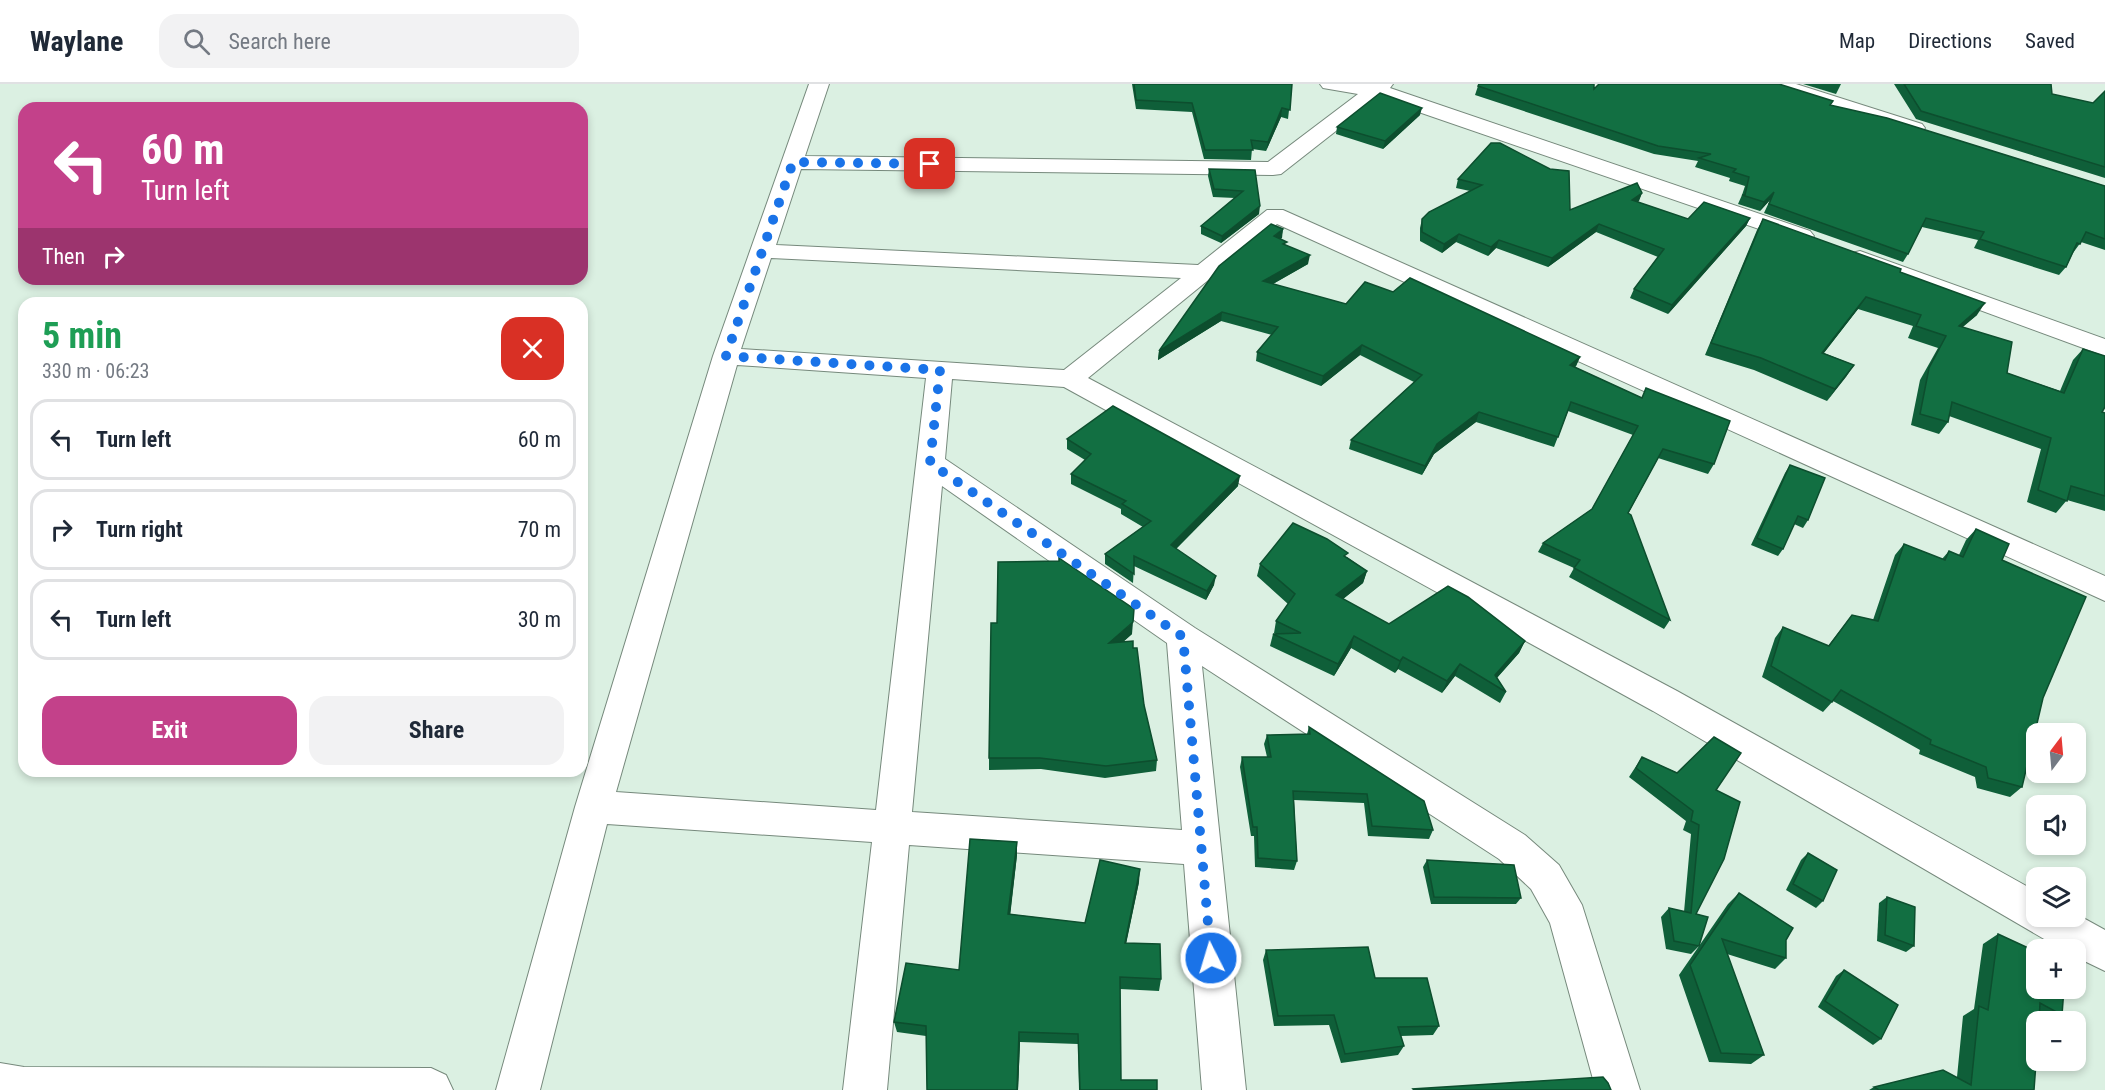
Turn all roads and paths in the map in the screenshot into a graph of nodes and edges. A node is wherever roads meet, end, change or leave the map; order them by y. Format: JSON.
{"nodes":[{"id":1,"x":819,"y":84,"type":"edge"},
{"id":2,"x":1330,"y":84,"type":"edge"},
{"id":3,"x":1776,"y":84,"type":"edge"},
{"id":4,"x":1379,"y":87,"type":"edge"},
{"id":5,"x":1935,"y":134,"type":"edge"},
{"id":6,"x":793,"y":162,"type":"junction"},
{"id":7,"x":1273,"y":169,"type":"junction"},
{"id":8,"x":1275,"y":214,"type":"junction"},
{"id":9,"x":1819,"y":242,"type":"edge"},
{"id":10,"x":1841,"y":250,"type":"edge"},
{"id":11,"x":762,"y":251,"type":"junction"},
{"id":12,"x":1203,"y":272,"type":"junction"},
{"id":13,"x":2105,"y":348,"type":"edge"},
{"id":14,"x":726,"y":356,"type":"junction"},
{"id":15,"x":940,"y":370,"type":"junction"},
{"id":16,"x":1070,"y":379,"type":"junction"},
{"id":17,"x":930,"y":463,"type":"junction"},
{"id":18,"x":2105,"y":589,"type":"edge"},
{"id":19,"x":1183,"y":637,"type":"junction"},
{"id":20,"x":593,"y":807,"type":"junction"},
{"id":21,"x":893,"y":827,"type":"junction"},
{"id":22,"x":1201,"y":848,"type":"junction"},
{"id":23,"x":2026,"y":907,"type":"edge"},
{"id":24,"x":2061,"y":927,"type":"edge"},
{"id":25,"x":2105,"y":952,"type":"edge"},
{"id":26,"x":19,"y":1088,"type":"edge"},
{"id":27,"x":430,"y":1090,"type":"edge"},
{"id":28,"x":518,"y":1090,"type":"edge"},
{"id":29,"x":865,"y":1090,"type":"edge"},
{"id":30,"x":1224,"y":1090,"type":"edge"},
{"id":31,"x":1618,"y":1090,"type":"edge"}],
"edges":[{"from":1,"to":6,"type":"street"},
{"from":2,"to":4,"type":"street"},
{"from":3,"to":5,"type":"street"},
{"from":4,"to":7,"type":"street"},
{"from":4,"to":9,"type":"street"},
{"from":6,"to":7,"type":"street"},
{"from":6,"to":11,"type":"street"},
{"from":7,"to":8,"type":"street"},
{"from":8,"to":12,"type":"street"},
{"from":8,"to":18,"type":"street"},
{"from":10,"to":13,"type":"street"},
{"from":11,"to":12,"type":"street"},
{"from":11,"to":14,"type":"street"},
{"from":12,"to":16,"type":"street"},
{"from":14,"to":15,"type":"street"},
{"from":14,"to":20,"type":"street"},
{"from":15,"to":16,"type":"street"},
{"from":15,"to":17,"type":"street"},
{"from":16,"to":23,"type":"street"},
{"from":17,"to":19,"type":"street"},
{"from":17,"to":21,"type":"street"},
{"from":19,"to":22,"type":"street"},
{"from":19,"to":31,"type":"street"},
{"from":20,"to":21,"type":"street"},
{"from":20,"to":28,"type":"street"},
{"from":21,"to":22,"type":"street"},
{"from":21,"to":29,"type":"street"},
{"from":22,"to":30,"type":"street"},
{"from":24,"to":25,"type":"street"},
{"from":26,"to":27,"type":"street"}]}
